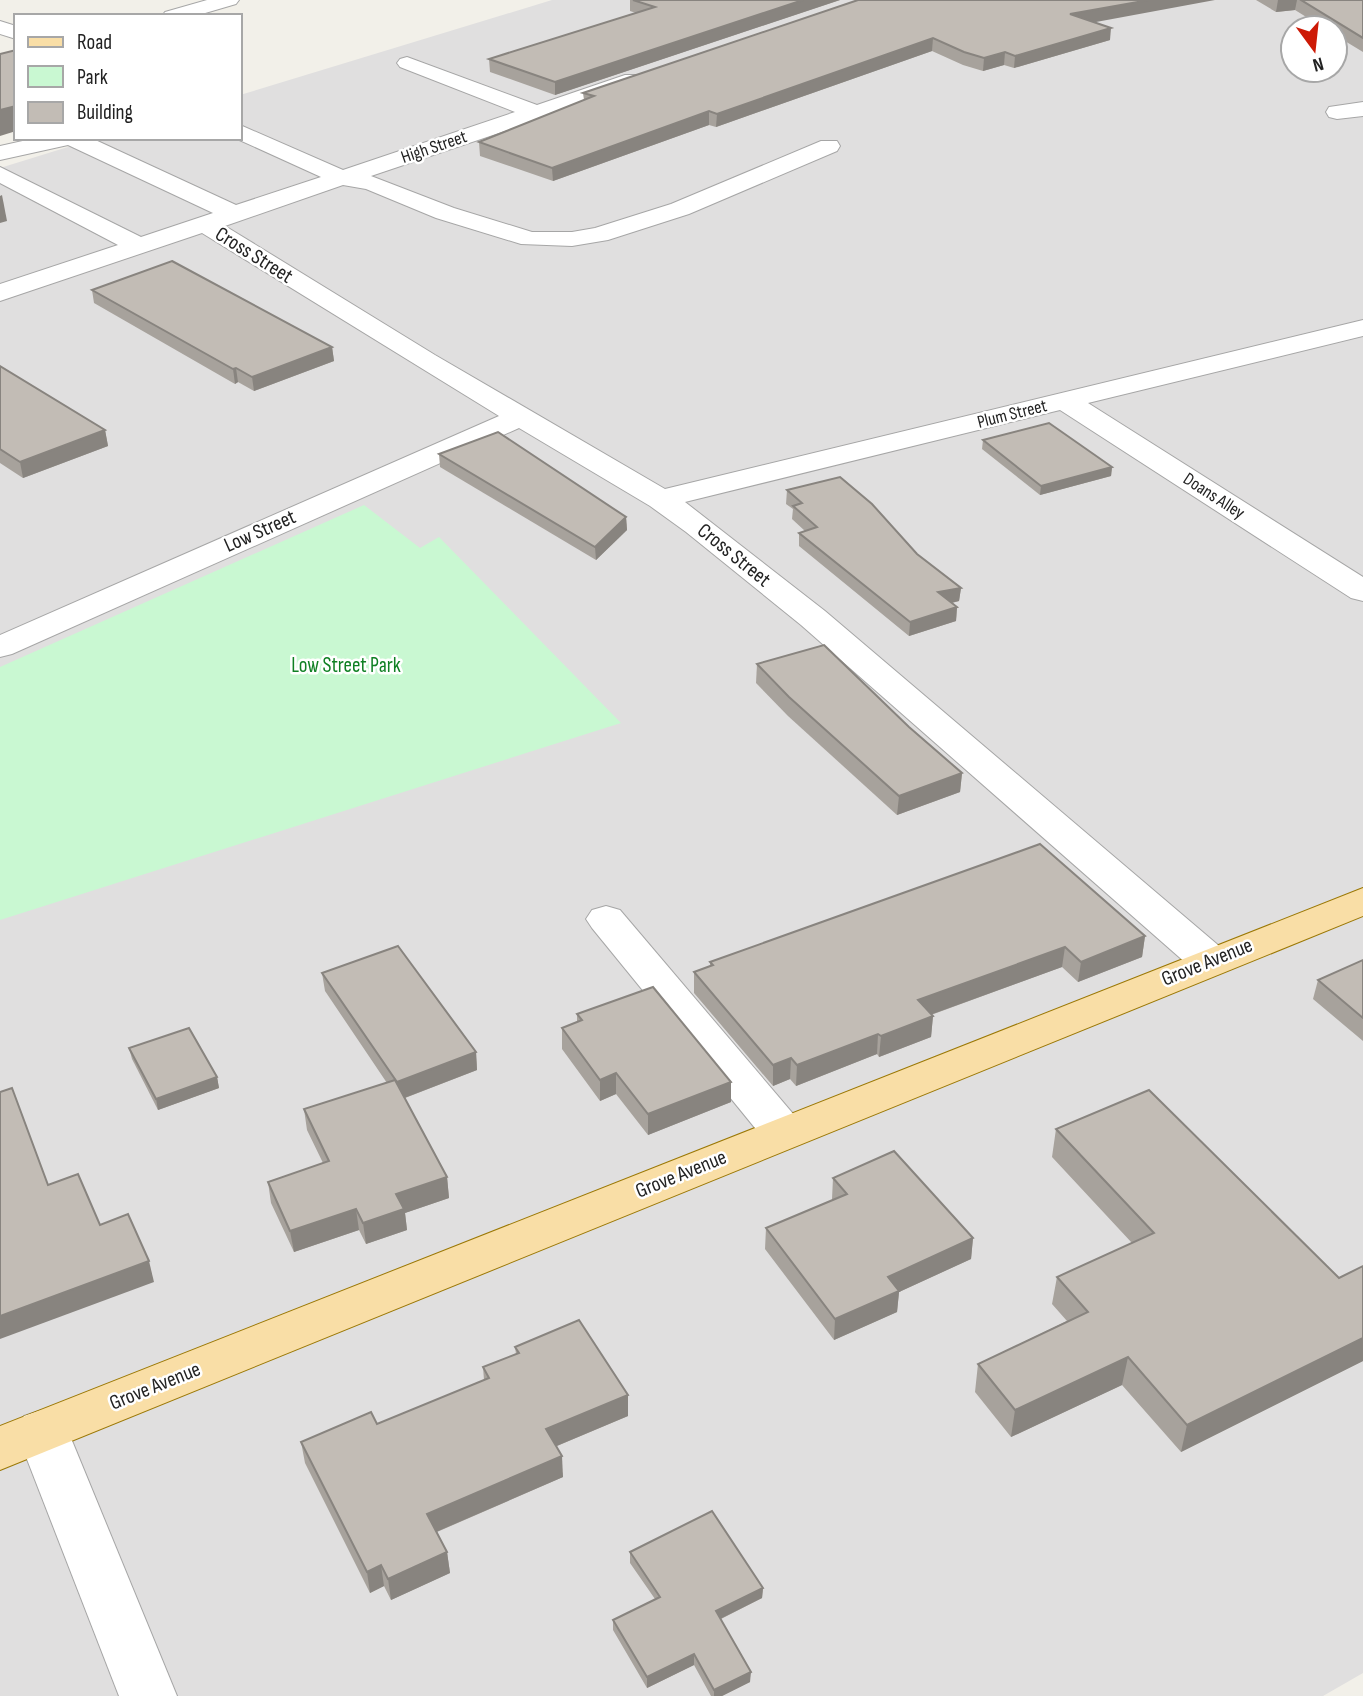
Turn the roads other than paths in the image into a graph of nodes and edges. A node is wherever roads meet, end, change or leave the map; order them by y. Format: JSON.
{"nodes":[{"id":1,"x":229,"y":0,"type":"edge"},
{"id":2,"x":179,"y":14,"type":"edge"},
{"id":3,"x":407,"y":63,"type":"dead end"},
{"id":4,"x":650,"y":75,"type":"edge"},
{"id":5,"x":1363,"y":109,"type":"edge"},
{"id":6,"x":1337,"y":112,"type":"dead end"},
{"id":7,"x":537,"y":113,"type":"junction"},
{"id":8,"x":242,"y":133,"type":"edge"},
{"id":9,"x":62,"y":140,"type":"edge"},
{"id":10,"x":75,"y":140,"type":"edge"},
{"id":11,"x":829,"y":146,"type":"dead end"},
{"id":12,"x":0,"y":153,"type":"edge"},
{"id":13,"x":0,"y":174,"type":"edge"},
{"id":14,"x":342,"y":177,"type":"junction"},
{"id":15,"x":220,"y":219,"type":"junction"},
{"id":16,"x":139,"y":246,"type":"junction"},
{"id":17,"x":0,"y":293,"type":"edge"},
{"id":18,"x":1363,"y":328,"type":"edge"},
{"id":19,"x":1065,"y":401,"type":"junction"},
{"id":20,"x":521,"y":417,"type":"junction"},
{"id":21,"x":661,"y":499,"type":"junction"},
{"id":22,"x":1363,"y":591,"type":"edge"},
{"id":23,"x":0,"y":647,"type":"edge"},
{"id":24,"x":1363,"y":901,"type":"edge"},
{"id":25,"x":606,"y":919,"type":"dead end"},
{"id":26,"x":1210,"y":961,"type":"junction"},
{"id":27,"x":784,"y":1133,"type":"junction"},
{"id":28,"x":21,"y":1440,"type":"edge"},
{"id":29,"x":148,"y":1696,"type":"edge"}],
"edges":[{"from":1,"to":2,"type":"street"},
{"from":3,"to":7,"type":"street"},
{"from":4,"to":7,"type":"street","name":"High Street"},
{"from":5,"to":6,"type":"street"},
{"from":7,"to":14,"type":"street","name":"High Street"},
{"from":8,"to":14,"type":"street"},
{"from":9,"to":12,"type":"street"},
{"from":10,"to":15,"type":"street","name":"Cross Street"},
{"from":11,"to":14,"type":"street"},
{"from":13,"to":16,"type":"street"},
{"from":14,"to":15,"type":"street","name":"High Street"},
{"from":15,"to":16,"type":"street","name":"High Street"},
{"from":15,"to":20,"type":"street","name":"Cross Street"},
{"from":16,"to":17,"type":"street","name":"High Street"},
{"from":18,"to":19,"type":"street","name":"Plum Street"},
{"from":19,"to":21,"type":"street","name":"Plum Street"},
{"from":19,"to":22,"type":"street","name":"Doans Alley"},
{"from":20,"to":21,"type":"street","name":"Cross Street"},
{"from":20,"to":23,"type":"street","name":"Low Street"},
{"from":21,"to":26,"type":"street","name":"Cross Street"},
{"from":24,"to":26,"type":"main road","name":"Grove Avenue"},
{"from":25,"to":27,"type":"street"},
{"from":26,"to":27,"type":"main road","name":"Grove Avenue"},
{"from":27,"to":28,"type":"main road","name":"Grove Avenue"},
{"from":28,"to":29,"type":"street"}]}
